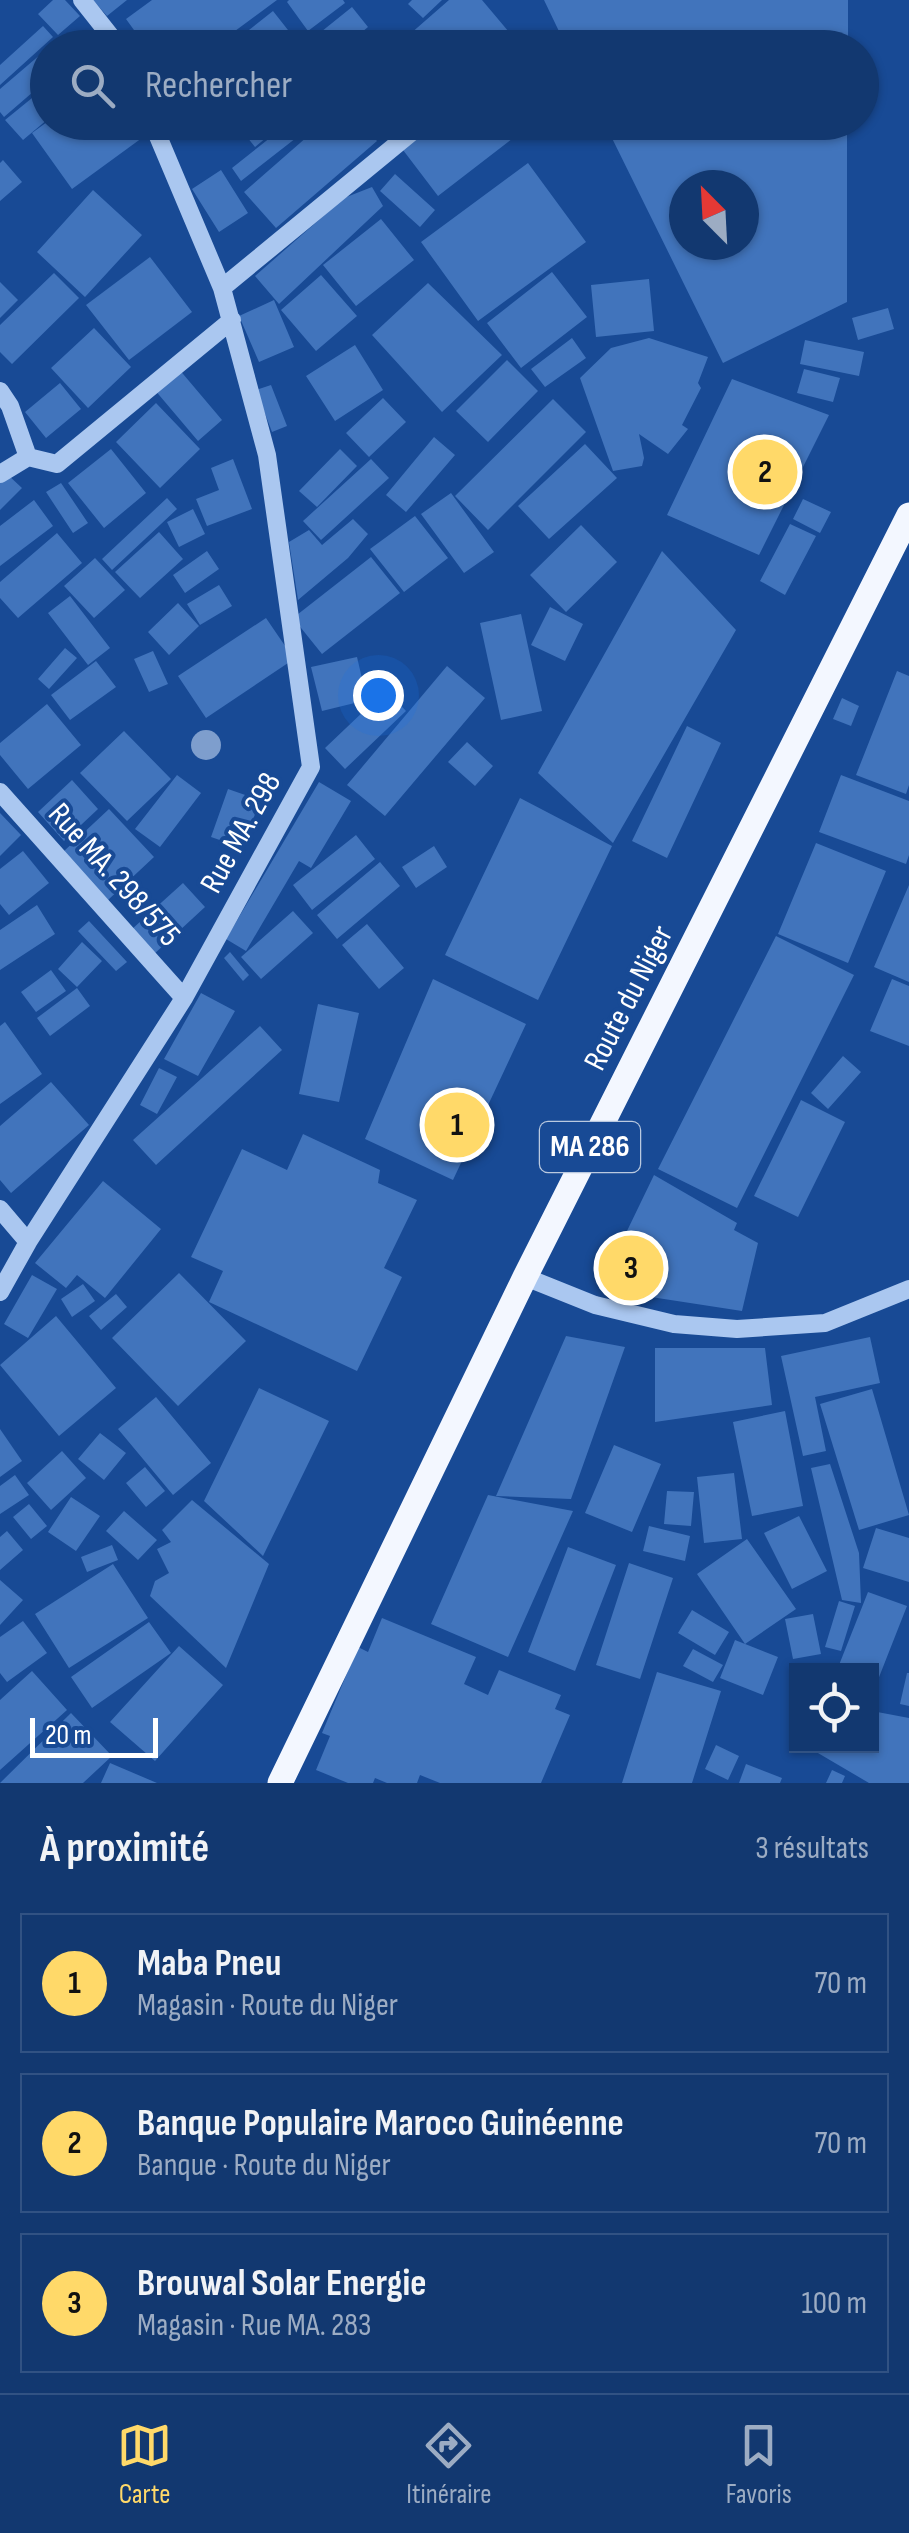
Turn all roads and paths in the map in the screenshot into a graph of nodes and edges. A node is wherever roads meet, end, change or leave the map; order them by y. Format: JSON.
{"nodes":[{"id":1,"x":82,"y":0,"type":"edge"},
{"id":2,"x":106,"y":30,"type":"edge"},
{"id":3,"x":160,"y":140,"type":"edge"},
{"id":4,"x":402,"y":140,"type":"edge"},
{"id":5,"x":222,"y":288,"type":"junction"},
{"id":6,"x":232,"y":320,"type":"junction"},
{"id":7,"x":0,"y":391,"type":"edge"},
{"id":8,"x":28,"y":457,"type":"junction"},
{"id":9,"x":0,"y":474,"type":"edge"},
{"id":10,"x":909,"y":515,"type":"edge"},
{"id":11,"x":0,"y":792,"type":"edge"},
{"id":12,"x":184,"y":998,"type":"junction"},
{"id":13,"x":0,"y":1209,"type":"edge"},
{"id":14,"x":28,"y":1242,"type":"junction"},
{"id":15,"x":525,"y":1276,"type":"junction"},
{"id":16,"x":909,"y":1288,"type":"edge"},
{"id":17,"x":0,"y":1292,"type":"edge"},
{"id":18,"x":280,"y":1783,"type":"edge"}],
"edges":[{"from":1,"to":2,"type":"street"},
{"from":3,"to":5,"type":"street","name":"Rue MA. 298"},
{"from":4,"to":5,"type":"street"},
{"from":5,"to":6,"type":"street","name":"Rue MA. 298"},
{"from":6,"to":8,"type":"street"},
{"from":6,"to":12,"type":"street","name":"Rue MA. 298"},
{"from":7,"to":8,"type":"street"},
{"from":8,"to":9,"type":"street"},
{"from":10,"to":15,"type":"main road","name":"Route du Niger","number":"MA 286"},
{"from":11,"to":12,"type":"street","name":"Rue MA. 298/575"},
{"from":12,"to":14,"type":"street","name":"Rue MA. 298"},
{"from":13,"to":14,"type":"street"},
{"from":14,"to":17,"type":"street","name":"Rue MA. 298"},
{"from":15,"to":16,"type":"street"},
{"from":15,"to":18,"type":"main road","name":"Route du Niger","number":"MA 286"}]}
